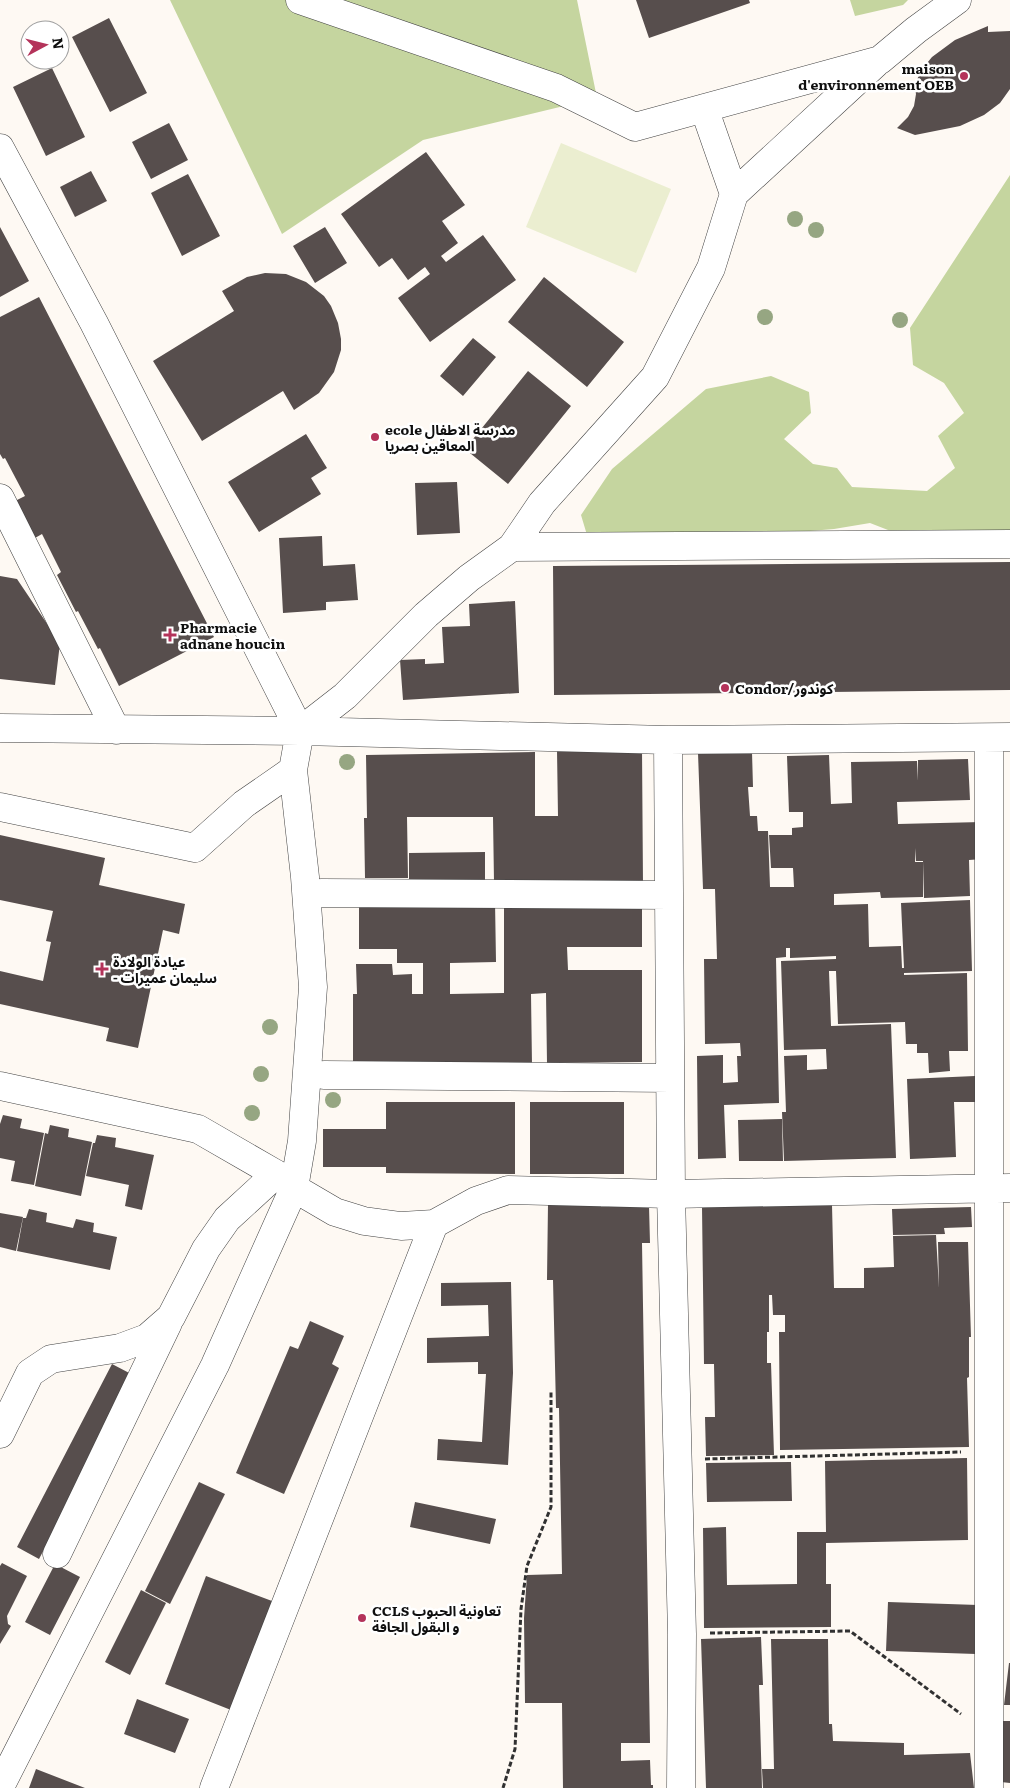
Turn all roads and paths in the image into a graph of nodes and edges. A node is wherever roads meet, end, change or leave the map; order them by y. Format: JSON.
{"nodes":[{"id":1,"x":300,"y":0,"type":"edge"},
{"id":2,"x":957,"y":0,"type":"edge"},
{"id":3,"x":880,"y":60,"type":"junction"},
{"id":4,"x":704,"y":108,"type":"junction"},
{"id":5,"x":0,"y":148,"type":"edge"},
{"id":6,"x":734,"y":194,"type":"junction"},
{"id":7,"x":0,"y":498,"type":"edge"},
{"id":8,"x":1010,"y":544,"type":"edge"},
{"id":9,"x":512,"y":547,"type":"junction"},
{"id":10,"x":0,"y":728,"type":"edge"},
{"id":11,"x":116,"y":730,"type":"junction"},
{"id":12,"x":300,"y":732,"type":"junction"},
{"id":13,"x":1000,"y":737,"type":"edge"},
{"id":14,"x":668,"y":740,"type":"junction"},
{"id":15,"x":293,"y":770,"type":"junction"},
{"id":16,"x":0,"y":807,"type":"edge"},
{"id":17,"x":322,"y":893,"type":"dead end"},
{"id":18,"x":669,"y":895,"type":"junction"},
{"id":19,"x":324,"y":1075,"type":"dead end"},
{"id":20,"x":670,"y":1078,"type":"junction"},
{"id":21,"x":0,"y":1086,"type":"edge"},
{"id":22,"x":285,"y":1181,"type":"junction"},
{"id":23,"x":1000,"y":1188,"type":"edge"},
{"id":24,"x":671,"y":1194,"type":"junction"},
{"id":25,"x":434,"y":1224,"type":"junction"},
{"id":26,"x":171,"y":1316,"type":"junction"},
{"id":27,"x":551,"y":1390,"type":"dead end"},
{"id":28,"x":0,"y":1434,"type":"edge"},
{"id":29,"x":989,"y":1452,"type":"junction"},
{"id":30,"x":678,"y":1460,"type":"junction"},
{"id":31,"x":57,"y":1554,"type":"dead end"},
{"id":32,"x":682,"y":1634,"type":"junction"},
{"id":33,"x":989,"y":1735,"type":"junction"},
{"id":34,"x":0,"y":1787,"type":"edge"},
{"id":35,"x":214,"y":1788,"type":"edge"},
{"id":36,"x":503,"y":1788,"type":"edge"},
{"id":37,"x":681,"y":1788,"type":"edge"},
{"id":38,"x":989,"y":1788,"type":"edge"}],
"edges":[{"from":1,"to":4,"type":"street"},
{"from":2,"to":3,"type":"street"},
{"from":3,"to":4,"type":"street"},
{"from":3,"to":6,"type":"street"},
{"from":4,"to":6,"type":"street"},
{"from":5,"to":12,"type":"street"},
{"from":6,"to":9,"type":"street"},
{"from":7,"to":11,"type":"street"},
{"from":8,"to":9,"type":"street"},
{"from":9,"to":12,"type":"street"},
{"from":10,"to":11,"type":"street"},
{"from":11,"to":12,"type":"street"},
{"from":12,"to":14,"type":"street"},
{"from":12,"to":15,"type":"street"},
{"from":13,"to":14,"type":"street"},
{"from":13,"to":23,"type":"street"},
{"from":14,"to":18,"type":"street"},
{"from":15,"to":16,"type":"street"},
{"from":15,"to":22,"type":"street"},
{"from":17,"to":18,"type":"street"},
{"from":18,"to":20,"type":"street"},
{"from":19,"to":20,"type":"street"},
{"from":20,"to":24,"type":"street"},
{"from":21,"to":22,"type":"street"},
{"from":22,"to":25,"type":"street"},
{"from":22,"to":26,"type":"street"},
{"from":22,"to":34,"type":"street"},
{"from":23,"to":24,"type":"street"},
{"from":23,"to":29,"type":"street"},
{"from":24,"to":25,"type":"street"},
{"from":24,"to":30,"type":"street"},
{"from":25,"to":35,"type":"street"},
{"from":26,"to":28,"type":"street"},
{"from":26,"to":31,"type":"street"},
{"from":27,"to":36,"type":"path"},
{"from":29,"to":30,"type":"path"},
{"from":29,"to":33,"type":"street"},
{"from":30,"to":32,"type":"street"},
{"from":32,"to":33,"type":"path"},
{"from":32,"to":37,"type":"street"},
{"from":33,"to":38,"type":"street"}]}
